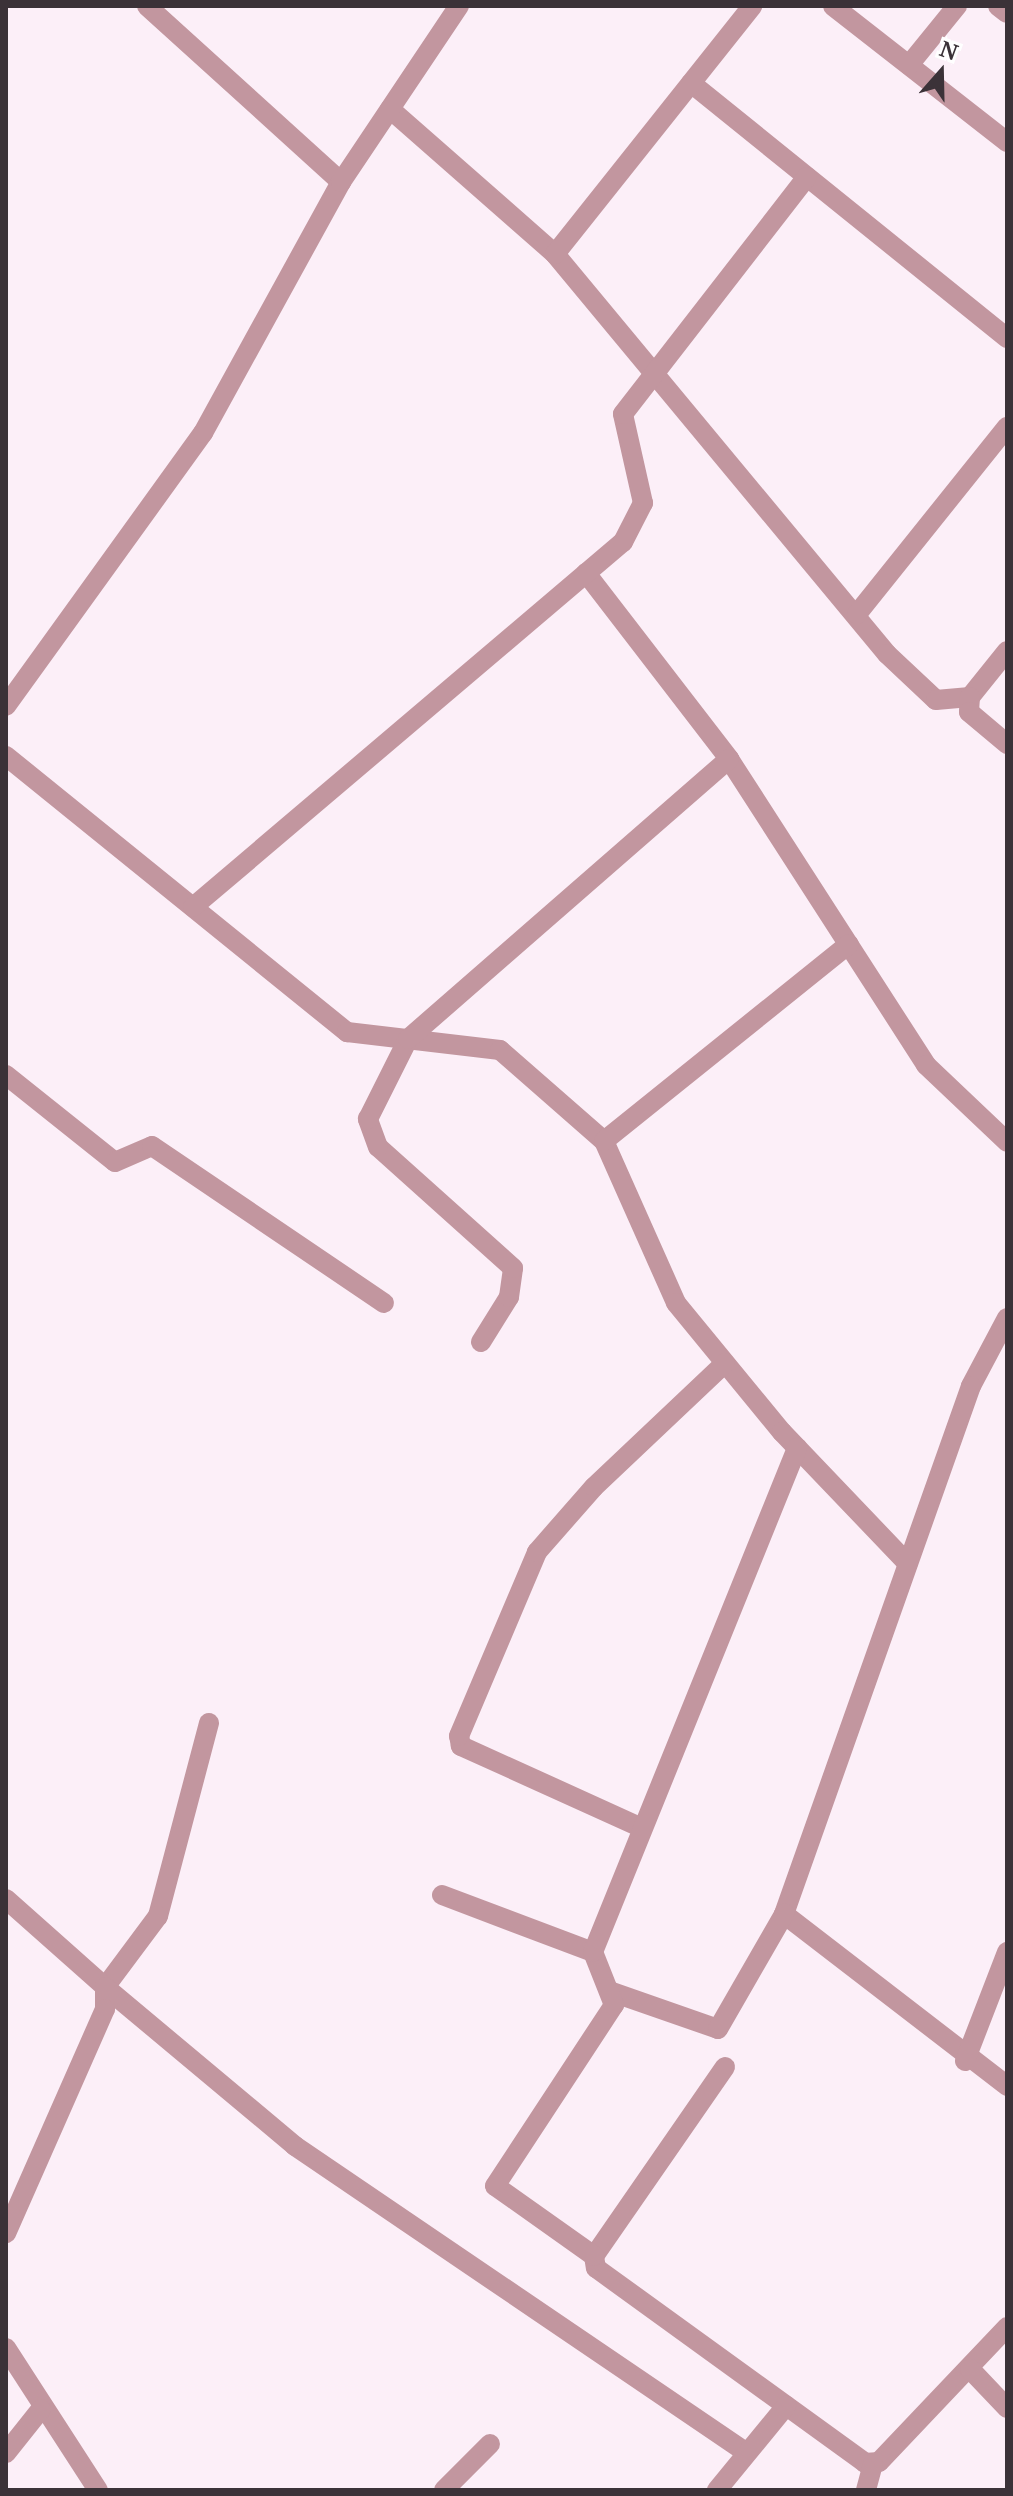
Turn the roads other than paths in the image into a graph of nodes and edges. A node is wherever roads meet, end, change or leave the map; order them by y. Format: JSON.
{"nodes":[{"id":1,"x":147,"y":6,"type":"edge"},
{"id":2,"x":459,"y":6,"type":"edge"},
{"id":3,"x":752,"y":6,"type":"edge"},
{"id":4,"x":833,"y":6,"type":"edge"},
{"id":5,"x":957,"y":6,"type":"edge"},
{"id":6,"x":998,"y":6,"type":"edge"},
{"id":7,"x":1007,"y":13,"type":"edge"},
{"id":8,"x":909,"y":65,"type":"junction"},
{"id":9,"x":691,"y":83,"type":"junction"},
{"id":10,"x":390,"y":109,"type":"junction"},
{"id":11,"x":1007,"y":142,"type":"edge"},
{"id":12,"x":807,"y":177,"type":"junction"},
{"id":13,"x":341,"y":182,"type":"junction"},
{"id":14,"x":555,"y":254,"type":"junction"},
{"id":15,"x":1007,"y":338,"type":"edge"},
{"id":16,"x":656,"y":373,"type":"junction"},
{"id":17,"x":1007,"y":427,"type":"edge"},
{"id":18,"x":586,"y":573,"type":"junction"},
{"id":19,"x":857,"y":614,"type":"junction"},
{"id":20,"x":1007,"y":651,"type":"edge"},
{"id":21,"x":970,"y":697,"type":"junction"},
{"id":22,"x":6,"y":706,"type":"edge"},
{"id":23,"x":1007,"y":744,"type":"edge"},
{"id":24,"x":6,"y":756,"type":"edge"},
{"id":25,"x":729,"y":759,"type":"junction"},
{"id":26,"x":193,"y":907,"type":"junction"},
{"id":27,"x":849,"y":944,"type":"junction"},
{"id":28,"x":408,"y":1039,"type":"junction"},
{"id":29,"x":6,"y":1075,"type":"edge"},
{"id":30,"x":604,"y":1141,"type":"junction"},
{"id":31,"x":1007,"y":1142,"type":"edge"},
{"id":32,"x":384,"y":1303,"type":"dead end"},
{"id":33,"x":1007,"y":1318,"type":"edge"},
{"id":34,"x":481,"y":1342,"type":"dead end"},
{"id":35,"x":725,"y":1363,"type":"junction"},
{"id":36,"x":797,"y":1448,"type":"junction"},
{"id":37,"x":908,"y":1564,"type":"junction"},
{"id":38,"x":209,"y":1723,"type":"dead end"},
{"id":39,"x":642,"y":1828,"type":"junction"},
{"id":40,"x":442,"y":1895,"type":"dead end"},
{"id":41,"x":6,"y":1899,"type":"edge"},
{"id":42,"x":784,"y":1914,"type":"junction"},
{"id":43,"x":593,"y":1952,"type":"junction"},
{"id":44,"x":1007,"y":1952,"type":"edge"},
{"id":45,"x":105,"y":1987,"type":"junction"},
{"id":46,"x":612,"y":1992,"type":"junction"},
{"id":47,"x":965,"y":2061,"type":"junction"},
{"id":48,"x":725,"y":2067,"type":"dead end"},
{"id":49,"x":1007,"y":2086,"type":"edge"},
{"id":50,"x":6,"y":2233,"type":"edge"},
{"id":51,"x":594,"y":2256,"type":"junction"},
{"id":52,"x":1007,"y":2327,"type":"edge"},
{"id":53,"x":6,"y":2348,"type":"edge"},
{"id":54,"x":970,"y":2369,"type":"junction"},
{"id":55,"x":786,"y":2406,"type":"junction"},
{"id":56,"x":1007,"y":2408,"type":"edge"},
{"id":57,"x":41,"y":2409,"type":"junction"},
{"id":58,"x":490,"y":2444,"type":"dead end"},
{"id":59,"x":6,"y":2453,"type":"edge"},
{"id":60,"x":747,"y":2453,"type":"junction"},
{"id":61,"x":873,"y":2464,"type":"junction"},
{"id":62,"x":98,"y":2490,"type":"edge"},
{"id":63,"x":444,"y":2490,"type":"edge"},
{"id":64,"x":717,"y":2490,"type":"edge"},
{"id":65,"x":866,"y":2490,"type":"edge"}],
"edges":[{"from":1,"to":13,"type":"street"},
{"from":2,"to":10,"type":"street"},
{"from":3,"to":9,"type":"street"},
{"from":4,"to":8,"type":"street"},
{"from":5,"to":8,"type":"street"},
{"from":6,"to":7,"type":"street"},
{"from":8,"to":11,"type":"street"},
{"from":9,"to":12,"type":"street"},
{"from":9,"to":14,"type":"street"},
{"from":10,"to":13,"type":"street"},
{"from":10,"to":14,"type":"street"},
{"from":12,"to":15,"type":"street"},
{"from":12,"to":16,"type":"street"},
{"from":13,"to":22,"type":"street"},
{"from":14,"to":16,"type":"street"},
{"from":16,"to":18,"type":"street"},
{"from":16,"to":19,"type":"street"},
{"from":17,"to":19,"type":"street"},
{"from":18,"to":25,"type":"street"},
{"from":18,"to":26,"type":"street"},
{"from":19,"to":21,"type":"street"},
{"from":20,"to":21,"type":"street"},
{"from":21,"to":23,"type":"street"},
{"from":24,"to":26,"type":"street"},
{"from":25,"to":27,"type":"street"},
{"from":25,"to":28,"type":"street"},
{"from":26,"to":28,"type":"street"},
{"from":27,"to":30,"type":"street"},
{"from":27,"to":31,"type":"street"},
{"from":28,"to":30,"type":"street"},
{"from":28,"to":34,"type":"street"},
{"from":29,"to":32,"type":"street"},
{"from":30,"to":35,"type":"street"},
{"from":33,"to":37,"type":"street"},
{"from":35,"to":36,"type":"street"},
{"from":35,"to":39,"type":"street"},
{"from":36,"to":37,"type":"street"},
{"from":36,"to":39,"type":"street"},
{"from":37,"to":42,"type":"street"},
{"from":38,"to":45,"type":"street"},
{"from":39,"to":43,"type":"street"},
{"from":40,"to":43,"type":"street"},
{"from":41,"to":45,"type":"street"},
{"from":42,"to":46,"type":"street"},
{"from":42,"to":47,"type":"street"},
{"from":43,"to":46,"type":"street"},
{"from":44,"to":47,"type":"street"},
{"from":45,"to":50,"type":"street"},
{"from":45,"to":60,"type":"street"},
{"from":46,"to":51,"type":"street"},
{"from":47,"to":49,"type":"street"},
{"from":48,"to":51,"type":"street"},
{"from":51,"to":55,"type":"street"},
{"from":52,"to":54,"type":"street"},
{"from":53,"to":57,"type":"street"},
{"from":54,"to":56,"type":"street"},
{"from":54,"to":61,"type":"street"},
{"from":55,"to":60,"type":"street"},
{"from":55,"to":61,"type":"street"},
{"from":57,"to":59,"type":"street"},
{"from":57,"to":62,"type":"street"},
{"from":58,"to":63,"type":"street"},
{"from":60,"to":64,"type":"street"},
{"from":61,"to":65,"type":"street"}]}
